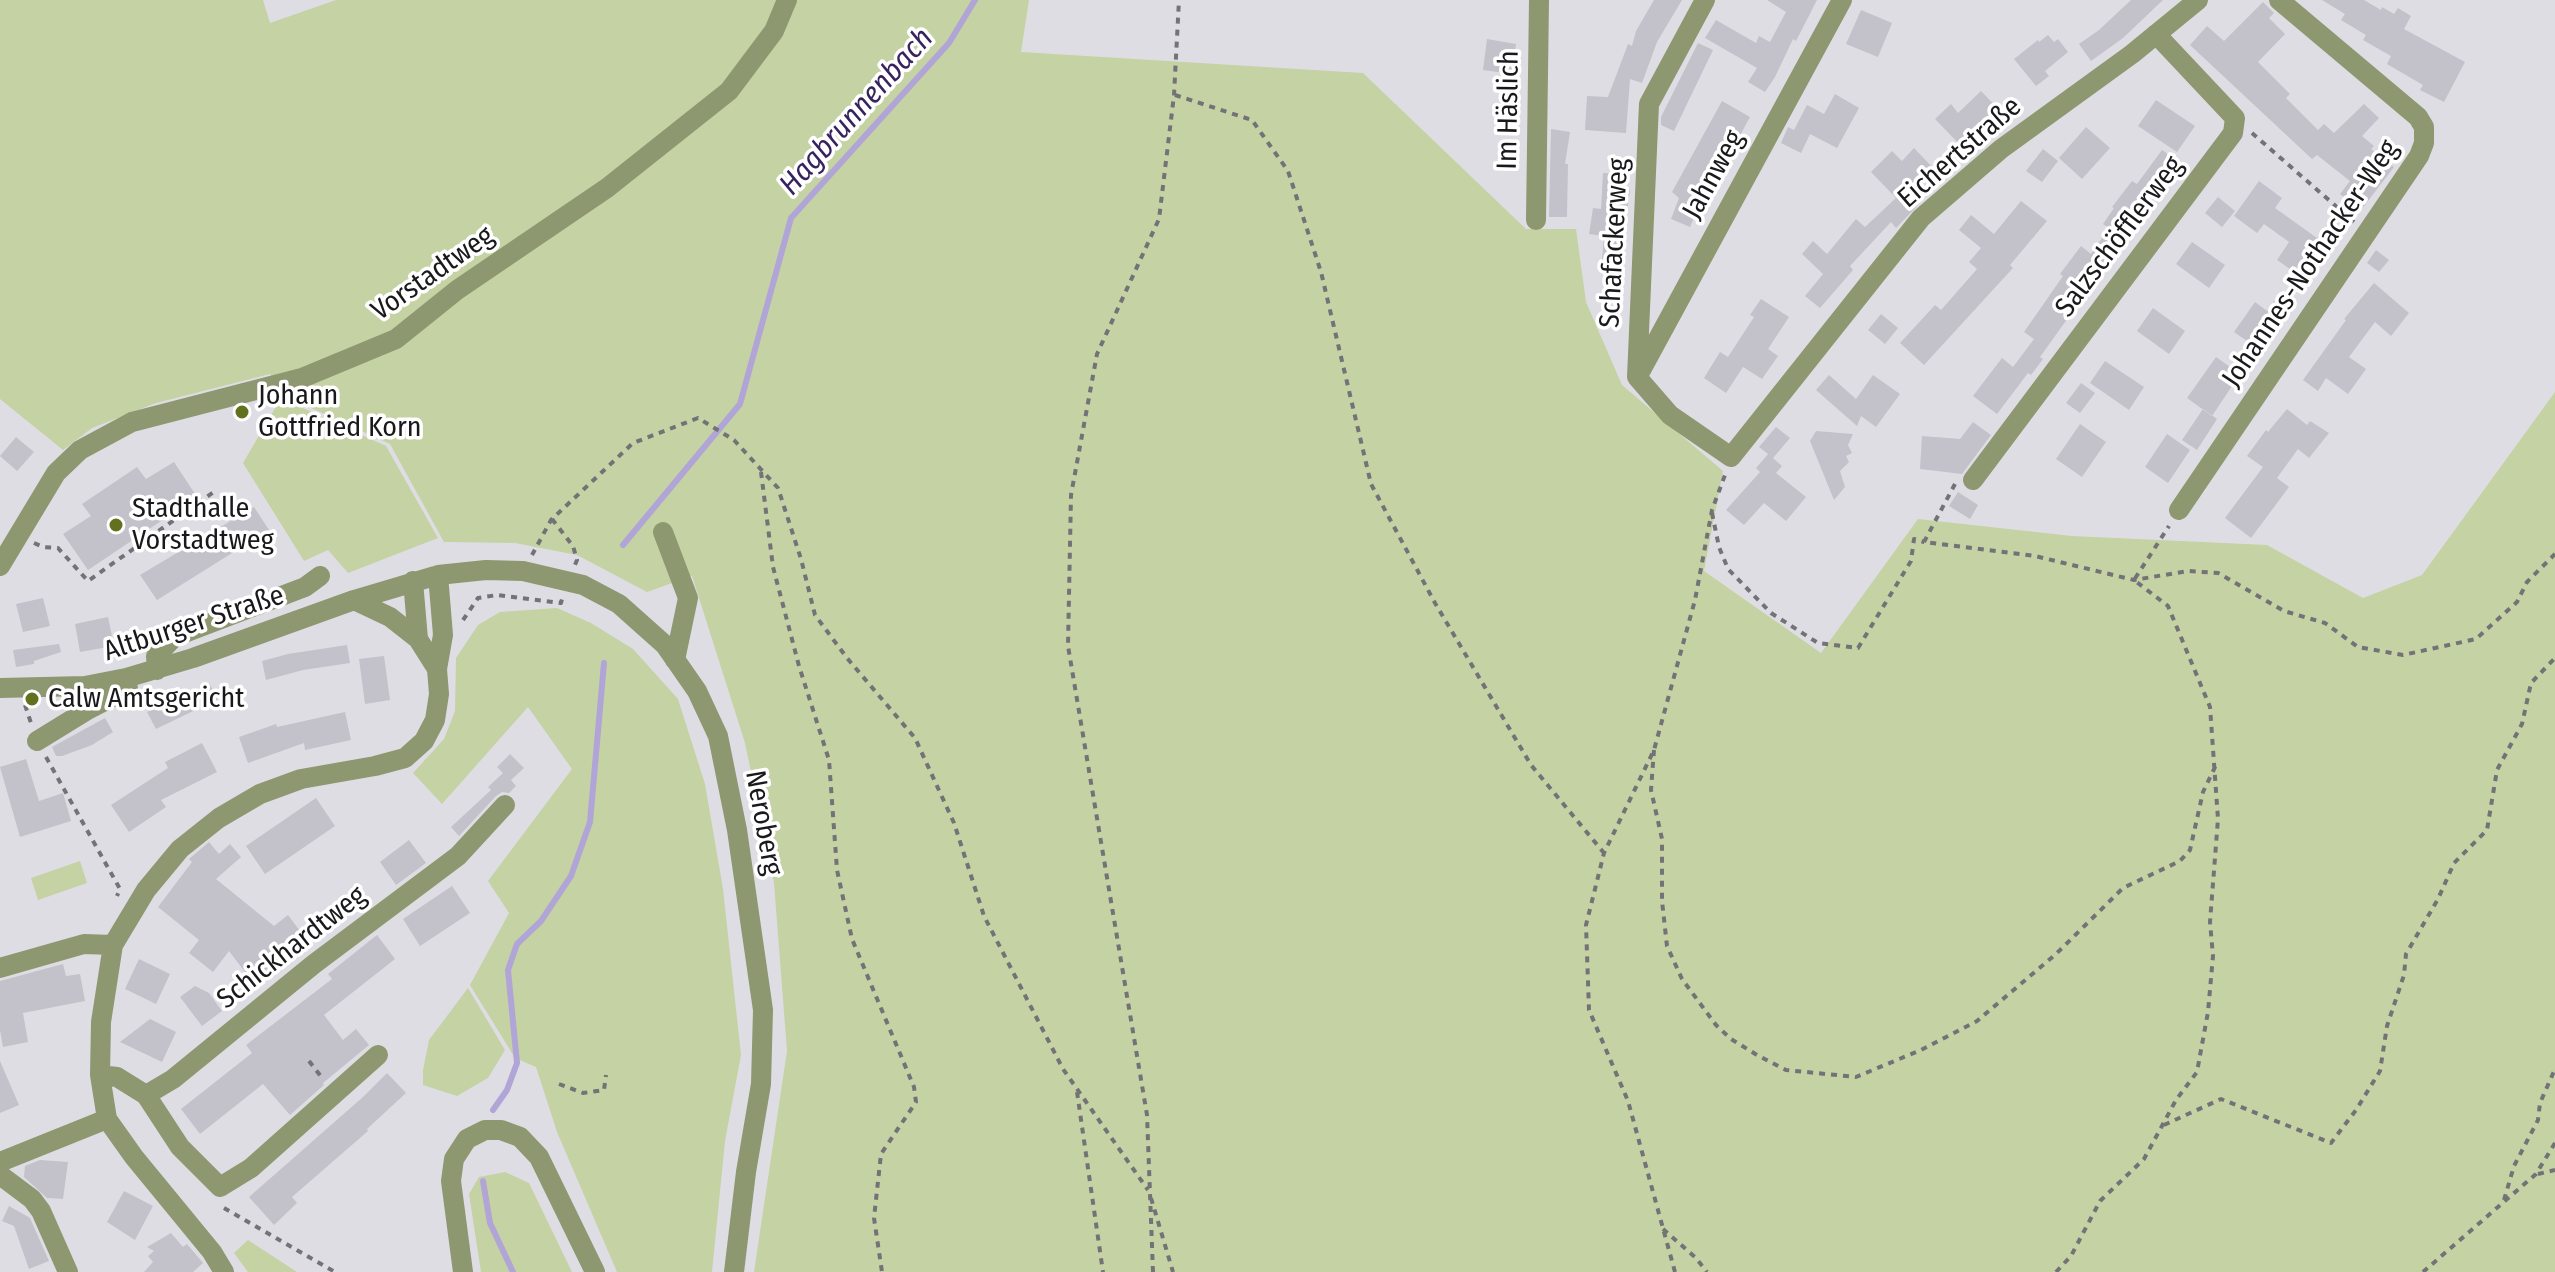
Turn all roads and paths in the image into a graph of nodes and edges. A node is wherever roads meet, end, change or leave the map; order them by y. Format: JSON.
{"nodes":[{"id":1,"x":1179,"y":0,"type":"edge"},
{"id":2,"x":1539,"y":0,"type":"edge"},
{"id":3,"x":1705,"y":0,"type":"edge"},
{"id":4,"x":1842,"y":0,"type":"edge"},
{"id":5,"x":2198,"y":0,"type":"edge"},
{"id":6,"x":2279,"y":0,"type":"edge"},
{"id":7,"x":792,"y":2,"type":"edge"},
{"id":8,"x":2156,"y":34,"type":"junction"},
{"id":9,"x":1174,"y":95,"type":"junction"},
{"id":10,"x":2235,"y":118,"type":"junction"},
{"id":11,"x":1536,"y":220,"type":"dead end"},
{"id":12,"x":2367,"y":233,"type":"junction"},
{"id":13,"x":1637,"y":377,"type":"junction"},
{"id":14,"x":1731,"y":457,"type":"junction"},
{"id":15,"x":761,"y":469,"type":"junction"},
{"id":16,"x":1973,"y":480,"type":"joint"},
{"id":17,"x":215,"y":491,"type":"dead end"},
{"id":18,"x":1712,"y":510,"type":"junction"},
{"id":19,"x":2179,"y":510,"type":"joint"},
{"id":20,"x":552,"y":519,"type":"junction"},
{"id":21,"x":663,"y":532,"type":"dead end"},
{"id":22,"x":17,"y":535,"type":"junction"},
{"id":23,"x":1924,"y":542,"type":"junction"},
{"id":24,"x":2555,"y":554,"type":"edge"},
{"id":25,"x":0,"y":566,"type":"edge"},
{"id":26,"x":523,"y":571,"type":"junction"},
{"id":27,"x":438,"y":575,"type":"junction"},
{"id":28,"x":320,"y":576,"type":"dead end"},
{"id":29,"x":2134,"y":580,"type":"junction"},
{"id":30,"x":413,"y":581,"type":"junction"},
{"id":31,"x":569,"y":581,"type":"junction"},
{"id":32,"x":354,"y":600,"type":"junction"},
{"id":33,"x":461,"y":628,"type":"dead end"},
{"id":34,"x":418,"y":639,"type":"junction"},
{"id":35,"x":2555,"y":658,"type":"edge"},
{"id":36,"x":675,"y":660,"type":"junction"},
{"id":37,"x":437,"y":669,"type":"junction"},
{"id":38,"x":157,"y":670,"type":"junction"},
{"id":39,"x":126,"y":678,"type":"junction"},
{"id":40,"x":0,"y":688,"type":"edge"},
{"id":41,"x":37,"y":741,"type":"joint"},
{"id":42,"x":1654,"y":750,"type":"junction"},
{"id":43,"x":2216,"y":765,"type":"junction"},
{"id":44,"x":505,"y":805,"type":"dead end"},
{"id":45,"x":1604,"y":853,"type":"junction"},
{"id":46,"x":114,"y":902,"type":"dead end"},
{"id":47,"x":113,"y":945,"type":"junction"},
{"id":48,"x":0,"y":968,"type":"edge"},
{"id":49,"x":378,"y":1055,"type":"dead end"},
{"id":50,"x":309,"y":1061,"type":"dead end"},
{"id":51,"x":1063,"y":1069,"type":"junction"},
{"id":52,"x":2555,"y":1069,"type":"edge"},
{"id":53,"x":100,"y":1075,"type":"junction"},
{"id":54,"x":606,"y":1075,"type":"dead end"},
{"id":55,"x":326,"y":1083,"type":"dead end"},
{"id":56,"x":559,"y":1084,"type":"dead end"},
{"id":57,"x":146,"y":1095,"type":"junction"},
{"id":58,"x":107,"y":1119,"type":"junction"},
{"id":59,"x":2162,"y":1126,"type":"junction"},
{"id":60,"x":2555,"y":1143,"type":"edge"},
{"id":61,"x":0,"y":1162,"type":"edge"},
{"id":62,"x":2555,"y":1170,"type":"edge"},
{"id":63,"x":2536,"y":1174,"type":"junction"},
{"id":64,"x":0,"y":1175,"type":"edge"},
{"id":65,"x":220,"y":1187,"type":"junction"},
{"id":66,"x":1149,"y":1192,"type":"junction"},
{"id":67,"x":2503,"y":1202,"type":"junction"},
{"id":68,"x":224,"y":1208,"type":"joint"},
{"id":69,"x":1663,"y":1229,"type":"junction"},
{"id":70,"x":68,"y":1272,"type":"edge"},
{"id":71,"x":224,"y":1272,"type":"edge"},
{"id":72,"x":335,"y":1272,"type":"edge"},
{"id":73,"x":463,"y":1272,"type":"edge"},
{"id":74,"x":595,"y":1272,"type":"edge"},
{"id":75,"x":734,"y":1272,"type":"edge"},
{"id":76,"x":882,"y":1272,"type":"edge"},
{"id":77,"x":1103,"y":1272,"type":"edge"},
{"id":78,"x":1153,"y":1272,"type":"edge"},
{"id":79,"x":1173,"y":1272,"type":"edge"},
{"id":80,"x":1675,"y":1272,"type":"edge"},
{"id":81,"x":1707,"y":1272,"type":"edge"},
{"id":82,"x":2056,"y":1272,"type":"edge"},
{"id":83,"x":2423,"y":1272,"type":"edge"}],
"edges":[{"from":1,"to":9,"type":"path"},
{"from":2,"to":11,"type":"street","name":"Im Häslich"},
{"from":3,"to":13,"type":"street","name":"Schafackerweg"},
{"from":4,"to":13,"type":"street","name":"Jahnweg"},
{"from":5,"to":8,"type":"street","name":"Eichertstraße"},
{"from":6,"to":12,"type":"street","name":"Johannes-Nothacker-Weg"},
{"from":7,"to":22,"type":"street","name":"Vorstadtweg"},
{"from":8,"to":10,"type":"street"},
{"from":8,"to":14,"type":"street","name":"Eichertstraße"},
{"from":9,"to":45,"type":"path"},
{"from":9,"to":66,"type":"path"},
{"from":10,"to":12,"type":"path"},
{"from":10,"to":16,"type":"street","name":"Salzschöfflerweg"},
{"from":12,"to":19,"type":"street","name":"Johannes-Nothacker-Weg"},
{"from":13,"to":14,"type":"street"},
{"from":14,"to":18,"type":"path"},
{"from":15,"to":20,"type":"path"},
{"from":15,"to":51,"type":"path"},
{"from":15,"to":76,"type":"path"},
{"from":16,"to":23,"type":"path"},
{"from":17,"to":22,"type":"path"},
{"from":18,"to":23,"type":"path"},
{"from":18,"to":42,"type":"path"},
{"from":19,"to":29,"type":"path"},
{"from":20,"to":26,"type":"path"},
{"from":20,"to":31,"type":"path"},
{"from":21,"to":36,"type":"street"},
{"from":22,"to":25,"type":"street","name":"Vorstadtweg"},
{"from":23,"to":29,"type":"path"},
{"from":24,"to":29,"type":"path"},
{"from":26,"to":27,"type":"street","name":"Neroberg"},
{"from":26,"to":31,"type":"street","name":"Neroberg"},
{"from":27,"to":30,"type":"street","name":"Altburger Straße"},
{"from":27,"to":37,"type":"street"},
{"from":28,"to":38,"type":"street"},
{"from":29,"to":43,"type":"path"},
{"from":30,"to":32,"type":"street","name":"Altburger Straße"},
{"from":30,"to":34,"type":"street"},
{"from":31,"to":33,"type":"path"},
{"from":31,"to":36,"type":"street","name":"Neroberg"},
{"from":32,"to":34,"type":"street"},
{"from":32,"to":38,"type":"street","name":"Altburger Straße"},
{"from":34,"to":37,"type":"street"},
{"from":35,"to":59,"type":"path"},
{"from":36,"to":75,"type":"street","name":"Neroberg"},
{"from":37,"to":47,"type":"street"},
{"from":38,"to":39,"type":"street","name":"Altburger Straße"},
{"from":39,"to":40,"type":"street","name":"Altburger Straße"},
{"from":39,"to":41,"type":"street"},
{"from":41,"to":46,"type":"path"},
{"from":42,"to":43,"type":"path"},
{"from":42,"to":45,"type":"path"},
{"from":43,"to":59,"type":"path"},
{"from":44,"to":57,"type":"street","name":"Schickhardtweg"},
{"from":45,"to":69,"type":"path"},
{"from":47,"to":48,"type":"street"},
{"from":47,"to":53,"type":"street"},
{"from":49,"to":65,"type":"street"},
{"from":50,"to":55,"type":"path"},
{"from":51,"to":66,"type":"path"},
{"from":51,"to":77,"type":"path"},
{"from":52,"to":67,"type":"path"},
{"from":53,"to":57,"type":"street"},
{"from":53,"to":58,"type":"street"},
{"from":54,"to":56,"type":"path"},
{"from":57,"to":65,"type":"street"},
{"from":58,"to":61,"type":"street"},
{"from":58,"to":71,"type":"street"},
{"from":59,"to":82,"type":"path"},
{"from":60,"to":63,"type":"path"},
{"from":62,"to":63,"type":"path"},
{"from":63,"to":67,"type":"path"},
{"from":64,"to":70,"type":"street"},
{"from":65,"to":68,"type":"street"},
{"from":66,"to":78,"type":"path"},
{"from":66,"to":79,"type":"path"},
{"from":67,"to":83,"type":"path"},
{"from":68,"to":72,"type":"path"},
{"from":69,"to":80,"type":"path"},
{"from":69,"to":81,"type":"path"},
{"from":73,"to":74,"type":"street"}]}
